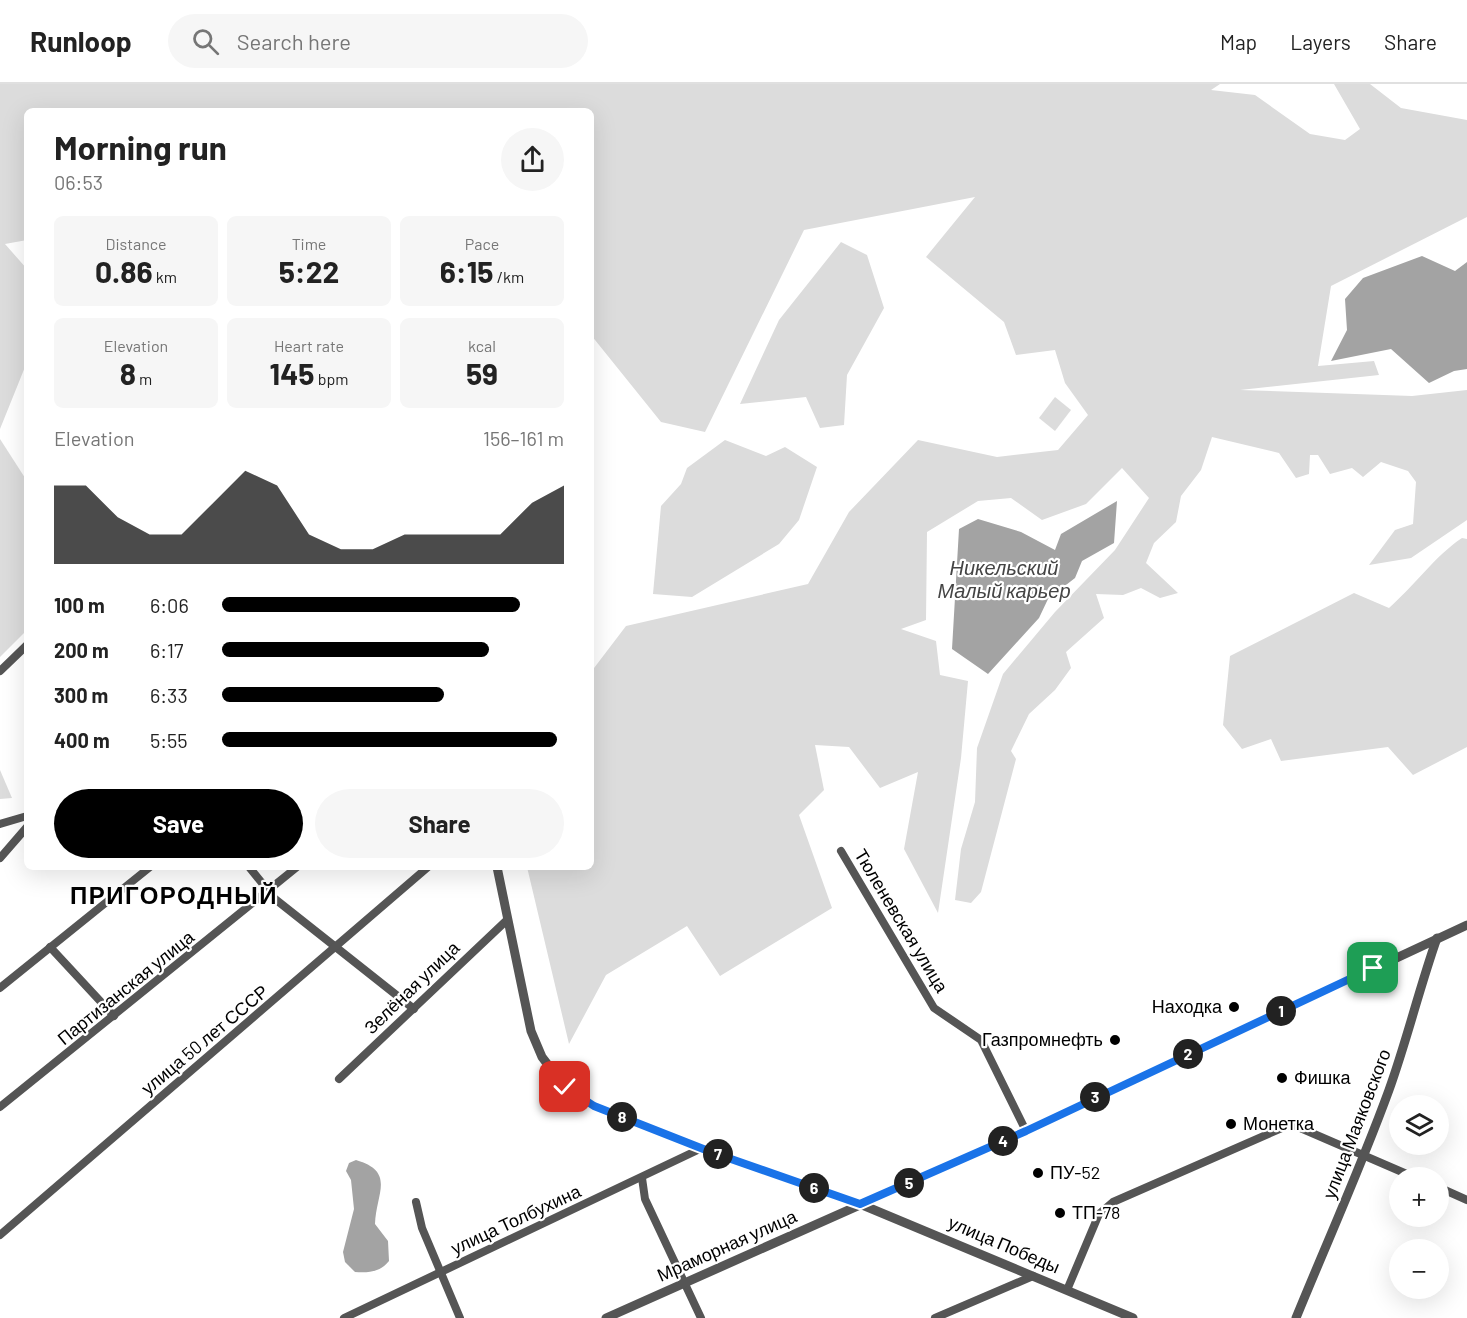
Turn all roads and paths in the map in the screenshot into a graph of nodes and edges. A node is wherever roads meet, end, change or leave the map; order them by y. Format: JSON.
{"nodes":[{"id":1,"x":24,"y":648,"type":"edge"},
{"id":2,"x":0,"y":671,"type":"edge"},
{"id":3,"x":24,"y":817,"type":"edge"},
{"id":4,"x":0,"y":824,"type":"edge"},
{"id":5,"x":24,"y":830,"type":"edge"},
{"id":6,"x":841,"y":851,"type":"dead end"},
{"id":7,"x":0,"y":858,"type":"edge"},
{"id":8,"x":146,"y":870,"type":"edge"},
{"id":9,"x":251,"y":870,"type":"edge"},
{"id":10,"x":293,"y":870,"type":"edge"},
{"id":11,"x":425,"y":870,"type":"edge"},
{"id":12,"x":498,"y":870,"type":"edge"},
{"id":13,"x":267,"y":892,"type":"junction"},
{"id":14,"x":507,"y":920,"type":"junction"},
{"id":15,"x":1467,"y":926,"type":"edge"},
{"id":16,"x":1437,"y":938,"type":"junction"},
{"id":17,"x":337,"y":946,"type":"junction"},
{"id":18,"x":50,"y":947,"type":"junction"},
{"id":19,"x":0,"y":987,"type":"edge"},
{"id":20,"x":414,"y":1009,"type":"junction"},
{"id":21,"x":114,"y":1016,"type":"junction"},
{"id":22,"x":339,"y":1079,"type":"dead end"},
{"id":23,"x":0,"y":1107,"type":"edge"},
{"id":24,"x":1026,"y":1131,"type":"junction"},
{"id":25,"x":702,"y":1148,"type":"junction"},
{"id":26,"x":1364,"y":1154,"type":"junction"},
{"id":27,"x":1392,"y":1167,"type":"edge"},
{"id":28,"x":642,"y":1178,"type":"junction"},
{"id":29,"x":1449,"y":1192,"type":"edge"},
{"id":30,"x":1467,"y":1200,"type":"edge"},
{"id":31,"x":416,"y":1202,"type":"dead end"},
{"id":32,"x":860,"y":1204,"type":"junction"},
{"id":33,"x":0,"y":1235,"type":"edge"},
{"id":34,"x":442,"y":1270,"type":"junction"},
{"id":35,"x":1033,"y":1276,"type":"junction"},
{"id":36,"x":685,"y":1283,"type":"junction"},
{"id":37,"x":1067,"y":1290,"type":"junction"},
{"id":38,"x":344,"y":1318,"type":"edge"},
{"id":39,"x":460,"y":1318,"type":"edge"},
{"id":40,"x":606,"y":1318,"type":"edge"},
{"id":41,"x":700,"y":1318,"type":"edge"},
{"id":42,"x":935,"y":1318,"type":"edge"},
{"id":43,"x":1133,"y":1318,"type":"edge"},
{"id":44,"x":1296,"y":1318,"type":"edge"}],
"edges":[{"from":1,"to":2,"type":"street"},
{"from":3,"to":4,"type":"street"},
{"from":5,"to":7,"type":"street"},
{"from":6,"to":24,"type":"street","name":"Тюленевская улица"},
{"from":8,"to":18,"type":"street"},
{"from":9,"to":13,"type":"street"},
{"from":10,"to":13,"type":"street","name":"Партизанская улица"},
{"from":11,"to":17,"type":"street","name":"улица 50 лет СССР"},
{"from":12,"to":14,"type":"street","name":"улица Победы"},
{"from":13,"to":17,"type":"street"},
{"from":13,"to":21,"type":"street","name":"Партизанская улица"},
{"from":14,"to":20,"type":"street","name":"Зелёная улица"},
{"from":14,"to":25,"type":"street","name":"улица Победы"},
{"from":15,"to":16,"type":"street","name":"Мраморная улица"},
{"from":16,"to":24,"type":"street","name":"Мраморная улица"},
{"from":16,"to":26,"type":"street","name":"улица Маяковского"},
{"from":17,"to":20,"type":"street"},
{"from":17,"to":33,"type":"street","name":"улица 50 лет СССР"},
{"from":18,"to":19,"type":"street"},
{"from":18,"to":21,"type":"street"},
{"from":20,"to":22,"type":"street","name":"Зелёная улица"},
{"from":21,"to":23,"type":"street","name":"Партизанская улица"},
{"from":24,"to":32,"type":"street","name":"Мраморная улица"},
{"from":25,"to":28,"type":"street","name":"улица Толбухина"},
{"from":25,"to":32,"type":"street","name":"улица Победы"},
{"from":26,"to":27,"type":"street"},
{"from":26,"to":37,"type":"street"},
{"from":26,"to":44,"type":"street","name":"улица Маяковского"},
{"from":28,"to":34,"type":"street","name":"улица Толбухина"},
{"from":28,"to":36,"type":"street"},
{"from":29,"to":30,"type":"street"},
{"from":31,"to":34,"type":"street"},
{"from":32,"to":35,"type":"street","name":"улица Победы"},
{"from":32,"to":36,"type":"street","name":"Мраморная улица"},
{"from":34,"to":38,"type":"street","name":"улица Толбухина"},
{"from":34,"to":39,"type":"street"},
{"from":35,"to":37,"type":"street","name":"улица Победы"},
{"from":35,"to":42,"type":"street"},
{"from":36,"to":40,"type":"street","name":"Мраморная улица"},
{"from":36,"to":41,"type":"street"},
{"from":37,"to":43,"type":"street","name":"улица Победы"}]}
